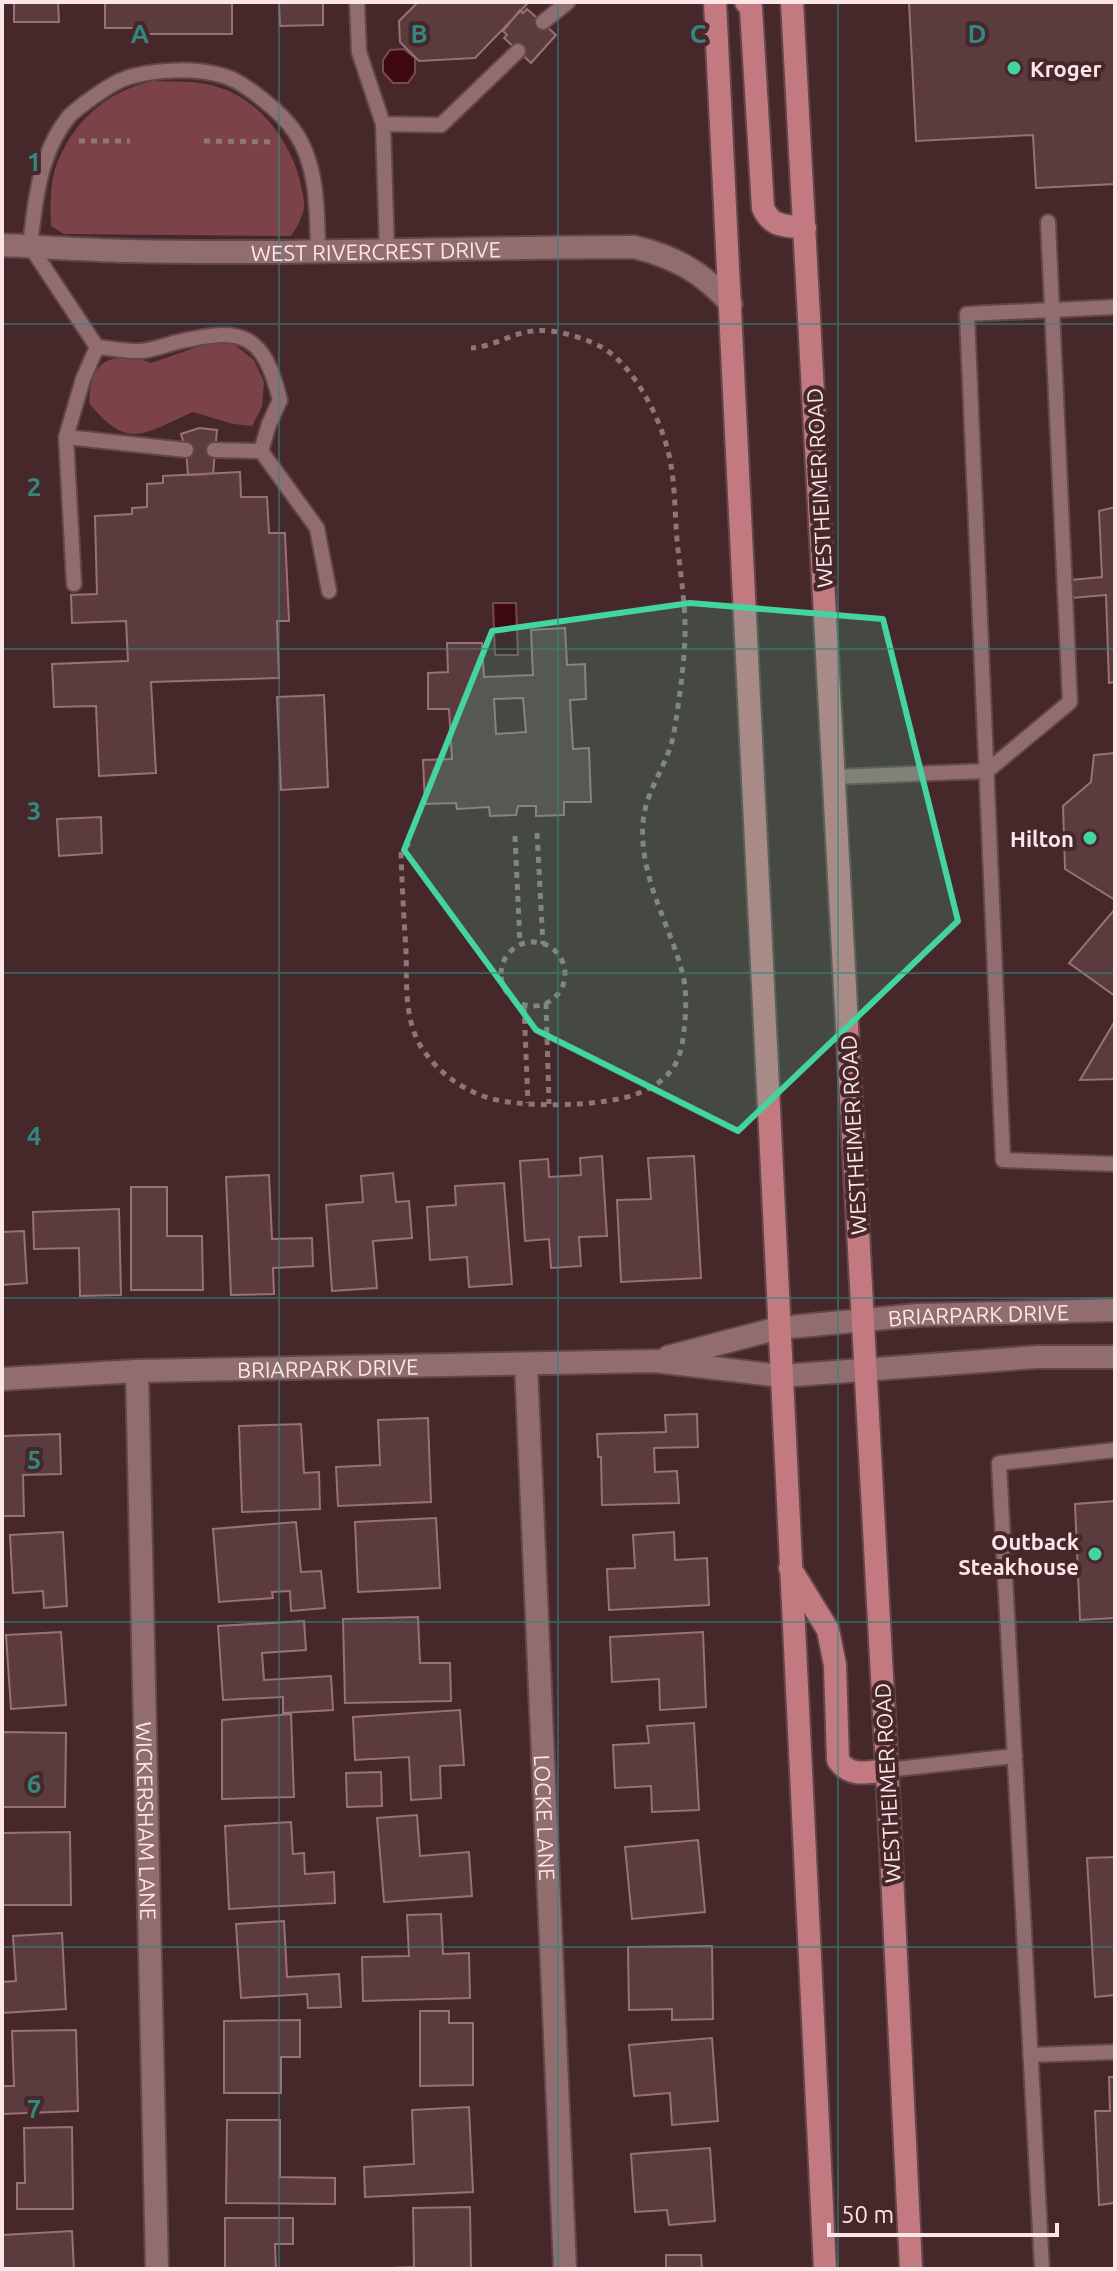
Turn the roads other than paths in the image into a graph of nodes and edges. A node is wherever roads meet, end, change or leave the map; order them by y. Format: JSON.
{"nodes":[{"id":1,"x":357,"y":2,"type":"edge"},
{"id":2,"x":568,"y":2,"type":"edge"},
{"id":3,"x":715,"y":2,"type":"edge"},
{"id":4,"x":746,"y":2,"type":"edge"},
{"id":5,"x":792,"y":2,"type":"edge"},
{"id":6,"x":543,"y":22,"type":"dead end"},
{"id":7,"x":518,"y":51,"type":"dead end"},
{"id":8,"x":383,"y":124,"type":"junction"},
{"id":9,"x":1048,"y":222,"type":"dead end"},
{"id":10,"x":805,"y":228,"type":"junction"},
{"id":11,"x":2,"y":245,"type":"edge"},
{"id":12,"x":30,"y":246,"type":"junction"},
{"id":13,"x":318,"y":250,"type":"junction"},
{"id":14,"x":387,"y":251,"type":"junction"},
{"id":15,"x":731,"y":304,"type":"junction"},
{"id":16,"x":1115,"y":307,"type":"edge"},
{"id":17,"x":1052,"y":310,"type":"junction"},
{"id":18,"x":97,"y":347,"type":"junction"},
{"id":19,"x":66,"y":437,"type":"junction"},
{"id":20,"x":186,"y":450,"type":"dead end"},
{"id":21,"x":214,"y":450,"type":"dead end"},
{"id":22,"x":261,"y":451,"type":"junction"},
{"id":23,"x":74,"y":584,"type":"dead end"},
{"id":24,"x":329,"y":591,"type":"dead end"},
{"id":25,"x":987,"y":771,"type":"junction"},
{"id":26,"x":834,"y":777,"type":"junction"},
{"id":27,"x":1115,"y":1164,"type":"edge"},
{"id":28,"x":1115,"y":1310,"type":"edge"},
{"id":29,"x":863,"y":1319,"type":"junction"},
{"id":30,"x":779,"y":1328,"type":"junction"},
{"id":31,"x":1115,"y":1357,"type":"edge"},
{"id":32,"x":655,"y":1361,"type":"junction"},
{"id":33,"x":526,"y":1364,"type":"junction"},
{"id":34,"x":137,"y":1371,"type":"junction"},
{"id":35,"x":865,"y":1371,"type":"junction"},
{"id":36,"x":781,"y":1376,"type":"junction"},
{"id":37,"x":2,"y":1379,"type":"edge"},
{"id":38,"x":1115,"y":1450,"type":"edge"},
{"id":39,"x":790,"y":1567,"type":"junction"},
{"id":40,"x":1015,"y":1756,"type":"junction"},
{"id":41,"x":887,"y":1770,"type":"junction"},
{"id":42,"x":1115,"y":2052,"type":"edge"},
{"id":43,"x":1030,"y":2055,"type":"junction"},
{"id":44,"x":826,"y":2267,"type":"edge"},
{"id":45,"x":157,"y":2269,"type":"edge"},
{"id":46,"x":565,"y":2269,"type":"edge"},
{"id":47,"x":911,"y":2269,"type":"edge"},
{"id":48,"x":1042,"y":2269,"type":"edge"}],
"edges":[{"from":1,"to":8,"type":"lane"},
{"from":2,"to":6,"type":"lane"},
{"from":3,"to":15,"type":"main road"},
{"from":4,"to":10,"type":"main road"},
{"from":5,"to":10,"type":"main road","name":"WESTHEIMER ROAD"},
{"from":7,"to":8,"type":"lane"},
{"from":8,"to":14,"type":"lane"},
{"from":9,"to":17,"type":"lane"},
{"from":10,"to":26,"type":"main road","name":"WESTHEIMER ROAD"},
{"from":11,"to":12,"type":"street","name":"WEST RIVERCREST DRIVE"},
{"from":12,"to":13,"type":"street","name":"WEST RIVERCREST DRIVE"},
{"from":12,"to":13,"type":"lane"},
{"from":12,"to":18,"type":"lane"},
{"from":13,"to":14,"type":"street","name":"WEST RIVERCREST DRIVE"},
{"from":14,"to":15,"type":"street","name":"WEST RIVERCREST DRIVE"},
{"from":15,"to":30,"type":"main road"},
{"from":16,"to":17,"type":"lane"},
{"from":17,"to":25,"type":"lane"},
{"from":17,"to":25,"type":"lane"},
{"from":18,"to":19,"type":"lane"},
{"from":18,"to":22,"type":"lane"},
{"from":19,"to":20,"type":"lane"},
{"from":19,"to":23,"type":"lane"},
{"from":21,"to":22,"type":"lane"},
{"from":22,"to":24,"type":"lane"},
{"from":25,"to":26,"type":"lane"},
{"from":25,"to":27,"type":"lane"},
{"from":26,"to":29,"type":"main road","name":"WESTHEIMER ROAD"},
{"from":28,"to":29,"type":"street","name":"BRIARPARK DRIVE"},
{"from":29,"to":30,"type":"street","name":"BRIARPARK DRIVE"},
{"from":29,"to":35,"type":"main road","name":"WESTHEIMER ROAD"},
{"from":30,"to":32,"type":"street","name":"BRIARPARK DRIVE"},
{"from":30,"to":36,"type":"main road"},
{"from":31,"to":35,"type":"street","name":"BRIARPARK DRIVE"},
{"from":32,"to":33,"type":"street","name":"BRIARPARK DRIVE"},
{"from":32,"to":36,"type":"street","name":"BRIARPARK DRIVE"},
{"from":33,"to":34,"type":"street","name":"BRIARPARK DRIVE"},
{"from":33,"to":46,"type":"street","name":"LOCKE LANE"},
{"from":34,"to":37,"type":"street","name":"BRIARPARK DRIVE"},
{"from":34,"to":45,"type":"street","name":"WICKERSHAM LANE"},
{"from":35,"to":36,"type":"street","name":"BRIARPARK DRIVE"},
{"from":35,"to":41,"type":"main road","name":"WESTHEIMER ROAD"},
{"from":36,"to":39,"type":"main road"},
{"from":38,"to":40,"type":"lane"},
{"from":39,"to":41,"type":"main road"},
{"from":39,"to":44,"type":"main road"},
{"from":40,"to":41,"type":"lane"},
{"from":40,"to":43,"type":"lane"},
{"from":41,"to":47,"type":"main road","name":"WESTHEIMER ROAD"},
{"from":42,"to":43,"type":"lane"},
{"from":43,"to":48,"type":"lane"}]}
